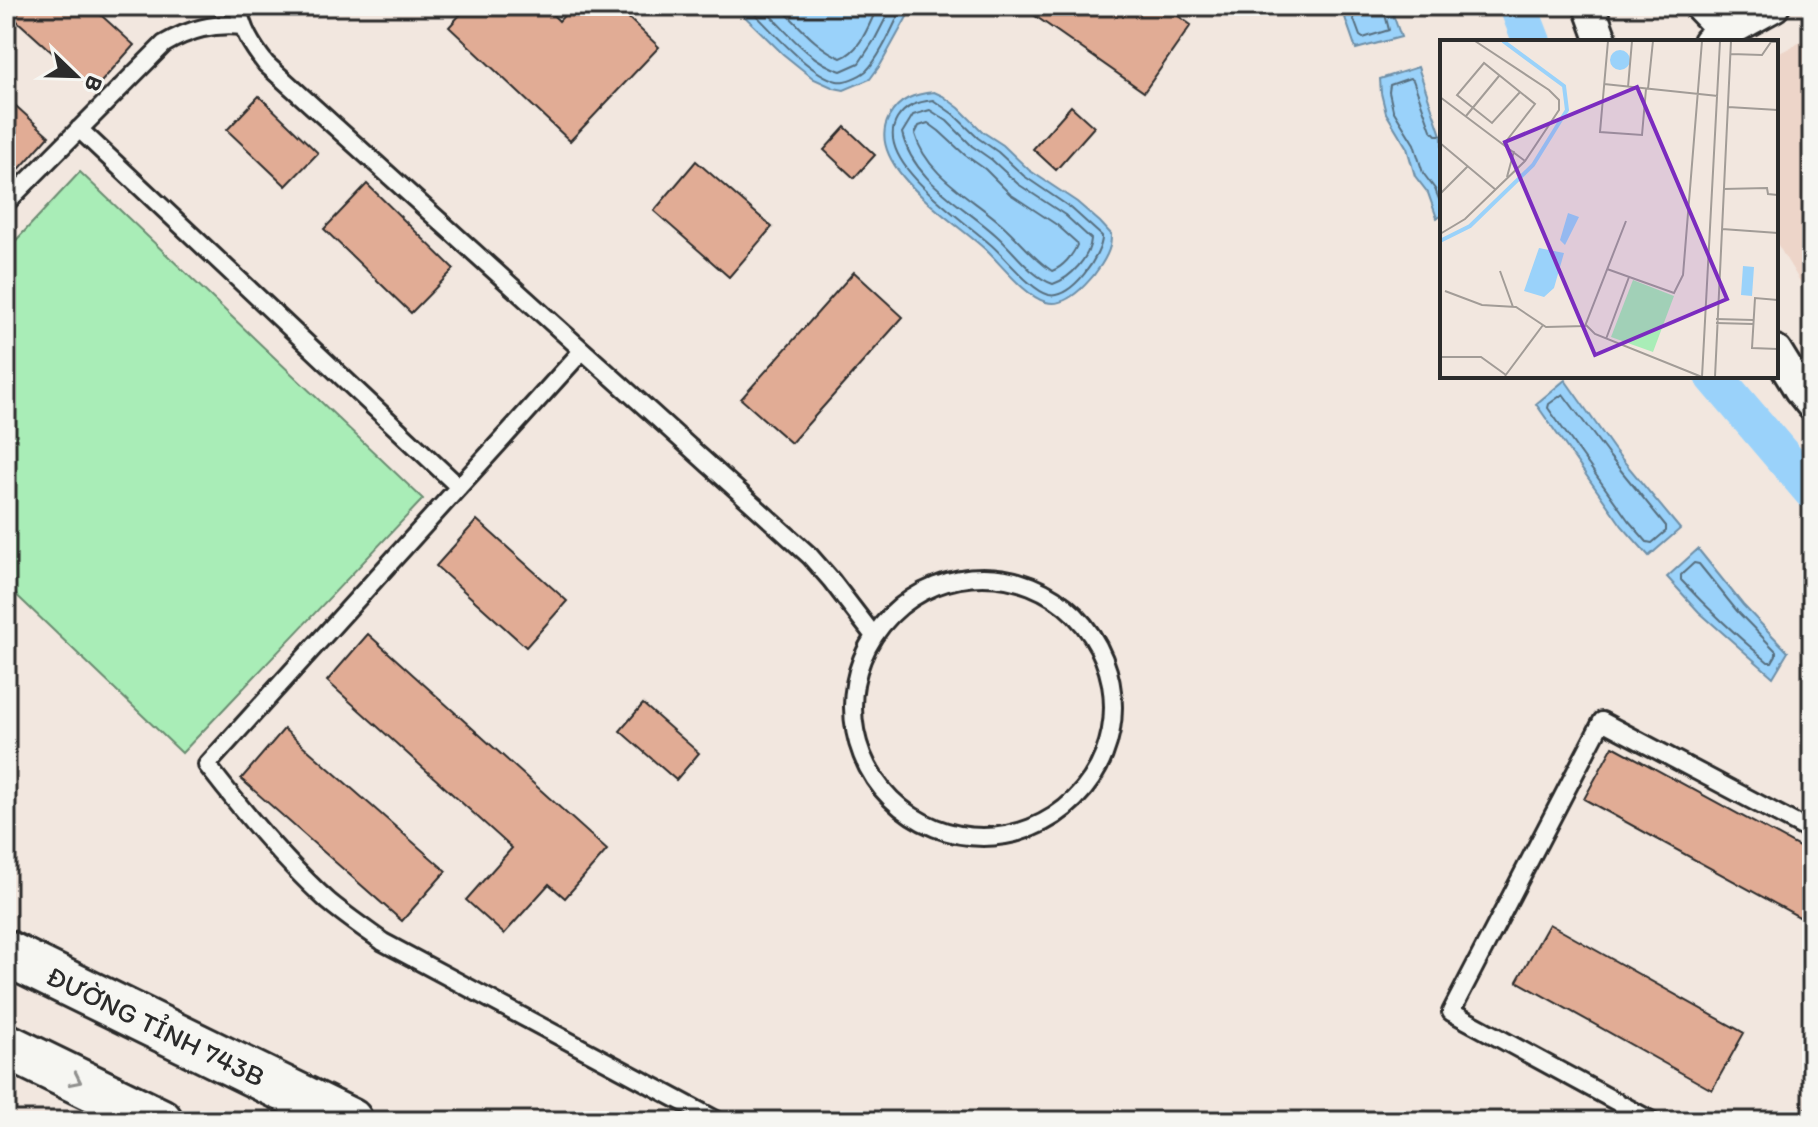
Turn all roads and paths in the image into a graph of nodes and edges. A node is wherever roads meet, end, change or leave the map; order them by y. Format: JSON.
{"nodes":[{"id":1,"x":238,"y":6,"type":"edge"},
{"id":2,"x":1589,"y":6,"type":"edge"},
{"id":3,"x":1700,"y":6,"type":"edge"},
{"id":4,"x":1774,"y":6,"type":"edge"},
{"id":5,"x":243,"y":26,"type":"junction"},
{"id":6,"x":1717,"y":37,"type":"edge"},
{"id":7,"x":1601,"y":40,"type":"edge"},
{"id":8,"x":79,"y":129,"type":"junction"},
{"id":9,"x":6,"y":203,"type":"edge"},
{"id":10,"x":582,"y":351,"type":"junction"},
{"id":11,"x":1778,"y":354,"type":"edge"},
{"id":12,"x":1812,"y":405,"type":"edge"},
{"id":13,"x":459,"y":487,"type":"junction"},
{"id":14,"x":874,"y":636,"type":"junction"},
{"id":15,"x":1812,"y":832,"type":"edge"},
{"id":16,"x":6,"y":953,"type":"edge"},
{"id":17,"x":6,"y":1046,"type":"edge"},
{"id":18,"x":160,"y":1121,"type":"edge"},
{"id":19,"x":350,"y":1121,"type":"edge"},
{"id":20,"x":718,"y":1121,"type":"edge"},
{"id":21,"x":1652,"y":1121,"type":"edge"}],
"edges":[{"from":1,"to":5,"type":"lane"},
{"from":2,"to":7,"type":"street"},
{"from":3,"to":6,"type":"street"},
{"from":4,"to":6,"type":"street"},
{"from":5,"to":8,"type":"lane"},
{"from":5,"to":10,"type":"lane"},
{"from":8,"to":9,"type":"lane"},
{"from":8,"to":13,"type":"lane"},
{"from":10,"to":13,"type":"lane"},
{"from":10,"to":14,"type":"lane"},
{"from":11,"to":12,"type":"street"},
{"from":13,"to":20,"type":"lane"},
{"from":14,"to":14,"type":"lane"},
{"from":15,"to":21,"type":"lane"},
{"from":16,"to":19,"type":"main road","name":"ĐƯỜNG TỈNH 743B"},
{"from":17,"to":18,"type":"main road","one_way":true}]}
